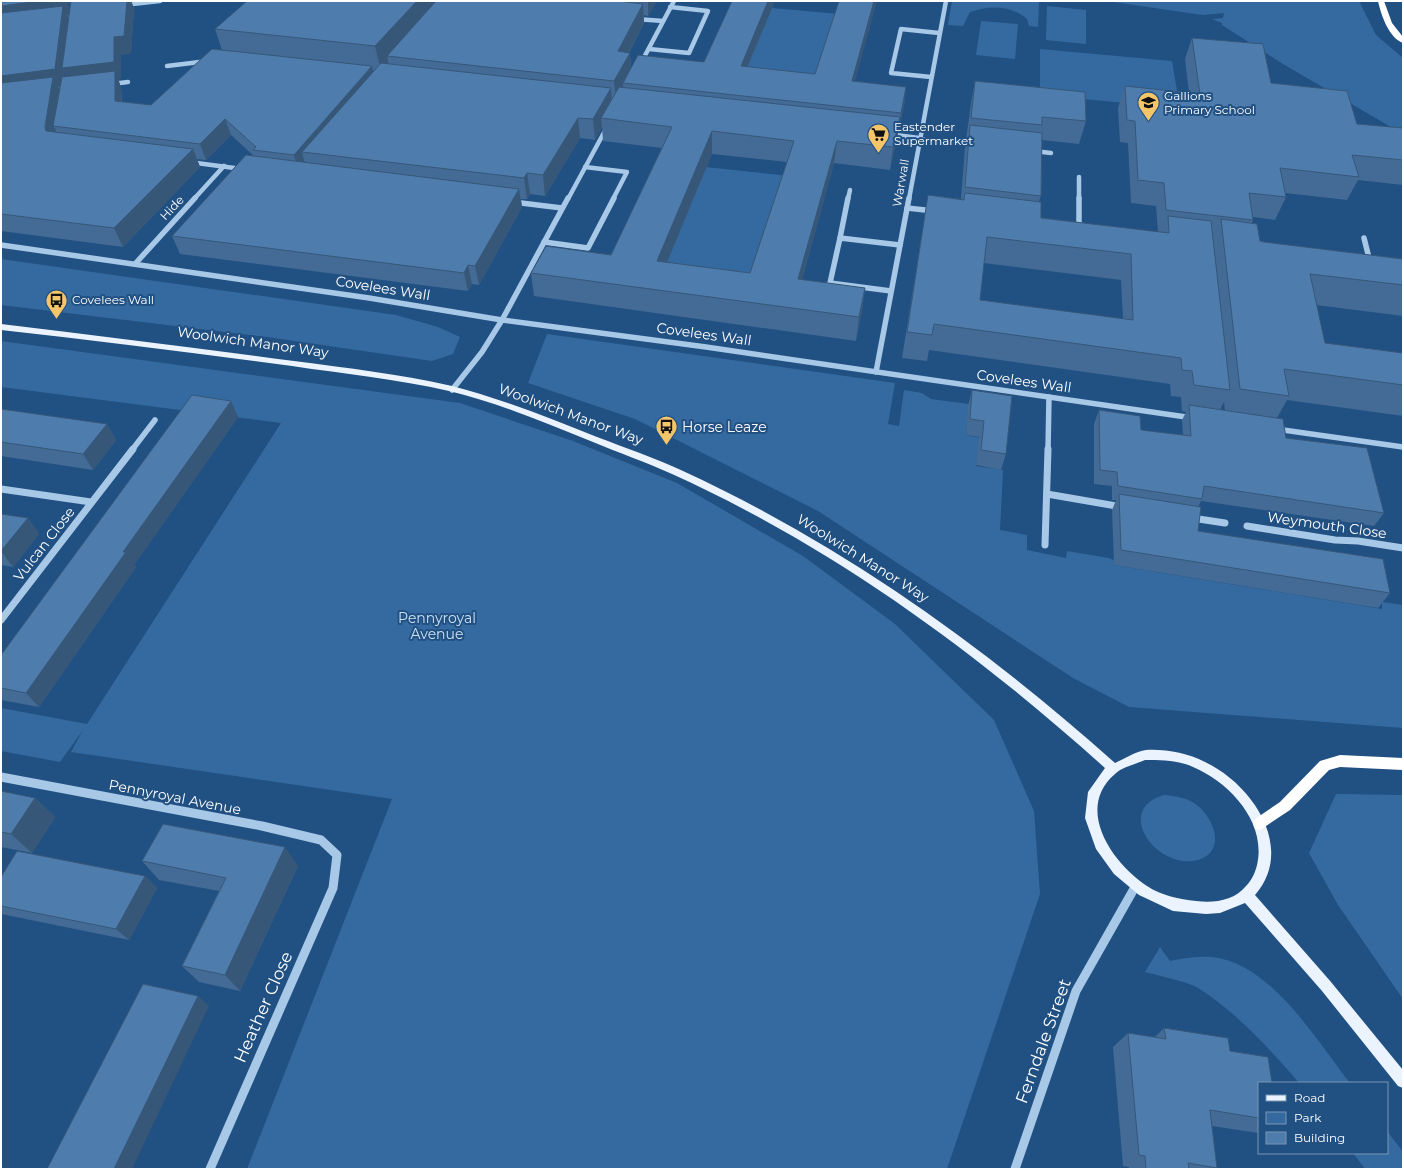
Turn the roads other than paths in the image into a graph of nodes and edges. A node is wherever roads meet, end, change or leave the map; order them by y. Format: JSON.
{"nodes":[{"id":1,"x":160,"y":1,"type":"edge"},
{"id":2,"x":674,"y":1,"type":"edge"},
{"id":3,"x":946,"y":1,"type":"edge"},
{"id":4,"x":1381,"y":1,"type":"edge"},
{"id":5,"x":115,"y":6,"type":"edge"},
{"id":6,"x":670,"y":8,"type":"junction"},
{"id":7,"x":631,"y":18,"type":"edge"},
{"id":8,"x":663,"y":21,"type":"junction"},
{"id":9,"x":939,"y":33,"type":"junction"},
{"id":10,"x":1403,"y":41,"type":"edge"},
{"id":11,"x":649,"y":49,"type":"junction"},
{"id":12,"x":211,"y":60,"type":"edge"},
{"id":13,"x":167,"y":66,"type":"dead end"},
{"id":14,"x":637,"y":70,"type":"edge"},
{"id":15,"x":931,"y":77,"type":"junction"},
{"id":16,"x":128,"y":82,"type":"dead end"},
{"id":17,"x":105,"y":85,"type":"edge"},
{"id":18,"x":611,"y":118,"type":"edge"},
{"id":19,"x":879,"y":133,"type":"edge"},
{"id":20,"x":919,"y":139,"type":"junction"},
{"id":21,"x":982,"y":146,"type":"edge"},
{"id":22,"x":1028,"y":151,"type":"edge"},
{"id":23,"x":1051,"y":153,"type":"dead end"},
{"id":24,"x":180,"y":161,"type":"edge"},
{"id":25,"x":224,"y":166,"type":"junction"},
{"id":26,"x":585,"y":167,"type":"junction"},
{"id":27,"x":247,"y":169,"type":"edge"},
{"id":28,"x":1080,"y":177,"type":"dead end"},
{"id":29,"x":850,"y":190,"type":"dead end"},
{"id":30,"x":504,"y":201,"type":"edge"},
{"id":31,"x":562,"y":208,"type":"junction"},
{"id":32,"x":906,"y":208,"type":"junction"},
{"id":33,"x":938,"y":212,"type":"edge"},
{"id":34,"x":1072,"y":228,"type":"edge"},
{"id":35,"x":1079,"y":229,"type":"junction"},
{"id":36,"x":1087,"y":230,"type":"edge"},
{"id":37,"x":840,"y":238,"type":"junction"},
{"id":38,"x":1364,"y":238,"type":"dead end"},
{"id":39,"x":544,"y":242,"type":"junction"},
{"id":40,"x":900,"y":245,"type":"junction"},
{"id":41,"x":1,"y":246,"type":"edge"},
{"id":42,"x":1362,"y":261,"type":"edge"},
{"id":43,"x":1370,"y":262,"type":"junction"},
{"id":44,"x":1376,"y":263,"type":"edge"},
{"id":45,"x":135,"y":264,"type":"junction"},
{"id":46,"x":891,"y":291,"type":"junction"},
{"id":47,"x":502,"y":320,"type":"junction"},
{"id":48,"x":1,"y":327,"type":"edge"},
{"id":49,"x":876,"y":372,"type":"junction"},
{"id":50,"x":452,"y":390,"type":"junction"},
{"id":51,"x":1049,"y":397,"type":"junction"},
{"id":52,"x":1198,"y":418,"type":"edge"},
{"id":53,"x":155,"y":420,"type":"dead end"},
{"id":54,"x":1269,"y":428,"type":"edge"},
{"id":55,"x":1403,"y":447,"type":"edge"},
{"id":56,"x":1,"y":489,"type":"edge"},
{"id":57,"x":1047,"y":494,"type":"junction"},
{"id":58,"x":91,"y":502,"type":"junction"},
{"id":59,"x":1132,"y":508,"type":"edge"},
{"id":60,"x":1186,"y":517,"type":"edge"},
{"id":61,"x":1225,"y":523,"type":"dead end"},
{"id":62,"x":1247,"y":526,"type":"dead end"},
{"id":63,"x":1045,"y":545,"type":"dead end"},
{"id":64,"x":1403,"y":548,"type":"edge"},
{"id":65,"x":1,"y":620,"type":"edge"},
{"id":66,"x":1403,"y":764,"type":"edge"},
{"id":67,"x":1112,"y":767,"type":"junction"},
{"id":68,"x":1,"y":777,"type":"edge"},
{"id":69,"x":1260,"y":824,"type":"junction"},
{"id":70,"x":337,"y":855,"type":"joint"},
{"id":71,"x":1135,"y":887,"type":"junction"},
{"id":72,"x":1246,"y":895,"type":"junction"},
{"id":73,"x":1403,"y":1081,"type":"edge"},
{"id":74,"x":210,"y":1169,"type":"edge"},
{"id":75,"x":1015,"y":1169,"type":"edge"}],
"edges":[{"from":1,"to":5,"type":"street"},
{"from":2,"to":6,"type":"street"},
{"from":3,"to":9,"type":"street","name":"Warwall"},
{"from":4,"to":10,"type":"highway"},
{"from":6,"to":8,"type":"street"},
{"from":6,"to":11,"type":"street"},
{"from":7,"to":8,"type":"street"},
{"from":8,"to":11,"type":"street"},
{"from":9,"to":15,"type":"street","name":"Warwall"},
{"from":9,"to":15,"type":"street"},
{"from":11,"to":14,"type":"street"},
{"from":12,"to":13,"type":"street"},
{"from":15,"to":20,"type":"street","name":"Warwall"},
{"from":16,"to":17,"type":"street"},
{"from":18,"to":26,"type":"street"},
{"from":19,"to":20,"type":"street"},
{"from":20,"to":21,"type":"street"},
{"from":20,"to":32,"type":"street","name":"Warwall"},
{"from":22,"to":23,"type":"street"},
{"from":24,"to":25,"type":"street"},
{"from":25,"to":27,"type":"street"},
{"from":25,"to":45,"type":"street","name":"Hide"},
{"from":26,"to":31,"type":"street"},
{"from":26,"to":39,"type":"street"},
{"from":28,"to":35,"type":"street"},
{"from":29,"to":37,"type":"street"},
{"from":30,"to":31,"type":"street"},
{"from":31,"to":39,"type":"street"},
{"from":32,"to":33,"type":"street"},
{"from":32,"to":40,"type":"street","name":"Warwall"},
{"from":34,"to":35,"type":"street"},
{"from":35,"to":36,"type":"street"},
{"from":37,"to":40,"type":"street"},
{"from":37,"to":46,"type":"street"},
{"from":38,"to":43,"type":"street"},
{"from":39,"to":47,"type":"street"},
{"from":40,"to":46,"type":"street","name":"Warwall"},
{"from":41,"to":45,"type":"street","name":"Covelees Wall"},
{"from":42,"to":43,"type":"street"},
{"from":43,"to":44,"type":"street"},
{"from":45,"to":47,"type":"street","name":"Covelees Wall"},
{"from":46,"to":49,"type":"street","name":"Warwall"},
{"from":47,"to":49,"type":"street","name":"Covelees Wall"},
{"from":47,"to":50,"type":"street"},
{"from":48,"to":50,"type":"main road","name":"Woolwich Manor Way"},
{"from":49,"to":51,"type":"street","name":"Covelees Wall"},
{"from":50,"to":67,"type":"main road","name":"Woolwich Manor Way"},
{"from":51,"to":52,"type":"street","name":"Covelees Wall"},
{"from":51,"to":57,"type":"street"},
{"from":53,"to":58,"type":"street","name":"Vulcan Close"},
{"from":54,"to":55,"type":"street"},
{"from":56,"to":58,"type":"street","name":"Vulcan Close"},
{"from":57,"to":59,"type":"street"},
{"from":57,"to":63,"type":"street"},
{"from":58,"to":65,"type":"street","name":"Vulcan Close"},
{"from":60,"to":61,"type":"street"},
{"from":62,"to":64,"type":"street","name":"Weymouth Close"},
{"from":66,"to":69,"type":"highway"},
{"from":67,"to":69,"type":"main road"},
{"from":67,"to":71,"type":"main road"},
{"from":68,"to":70,"type":"street","name":"Pennyroyal Avenue"},
{"from":69,"to":72,"type":"main road"},
{"from":70,"to":74,"type":"street","name":"Heather Close"},
{"from":71,"to":72,"type":"main road"},
{"from":71,"to":75,"type":"street","name":"Ferndale Street"},
{"from":72,"to":73,"type":"main road"}]}
